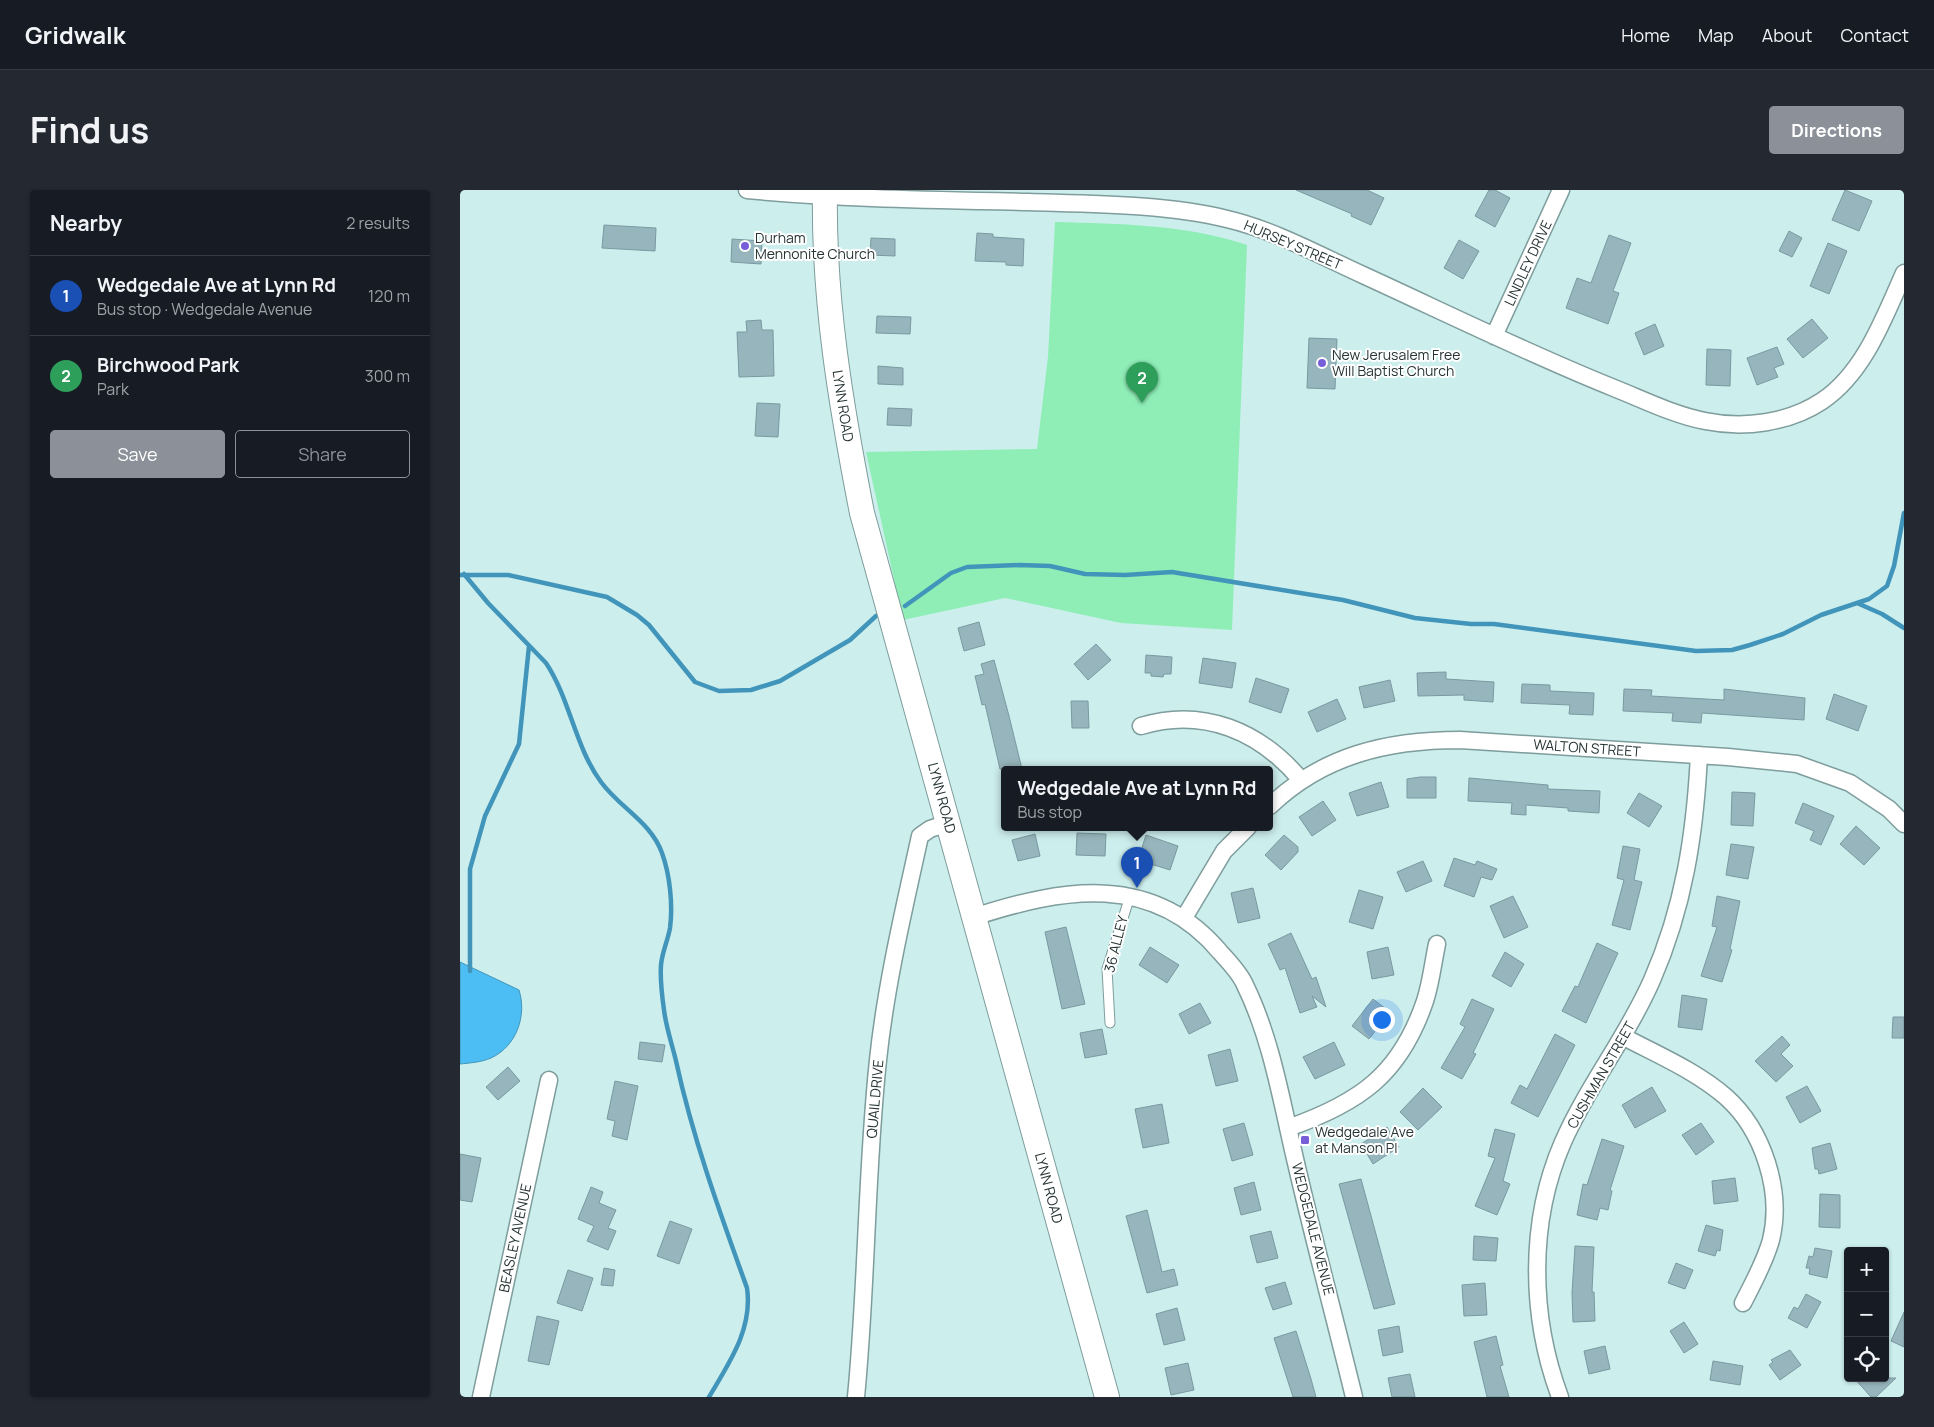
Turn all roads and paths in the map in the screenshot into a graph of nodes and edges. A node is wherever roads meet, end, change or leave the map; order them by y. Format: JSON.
{"nodes":[{"id":1,"x":747,"y":190,"type":"edge"},
{"id":2,"x":1561,"y":190,"type":"edge"},
{"id":3,"x":825,"y":194,"type":"edge"},
{"id":4,"x":1904,"y":273,"type":"edge"},
{"id":5,"x":1494,"y":336,"type":"junction"},
{"id":6,"x":1141,"y":726,"type":"dead end"},
{"id":7,"x":1699,"y":755,"type":"junction"},
{"id":8,"x":1301,"y":780,"type":"junction"},
{"id":9,"x":1273,"y":803,"type":"edge"},
{"id":10,"x":948,"y":823,"type":"junction"},
{"id":11,"x":1904,"y":824,"type":"edge"},
{"id":12,"x":1244,"y":831,"type":"edge"},
{"id":13,"x":1130,"y":895,"type":"junction"},
{"id":14,"x":974,"y":917,"type":"junction"},
{"id":15,"x":1184,"y":918,"type":"junction"},
{"id":16,"x":1437,"y":944,"type":"dead end"},
{"id":17,"x":1110,"y":1022,"type":"dead end"},
{"id":18,"x":1624,"y":1037,"type":"junction"},
{"id":19,"x":549,"y":1080,"type":"dead end"},
{"id":20,"x":1288,"y":1128,"type":"junction"},
{"id":21,"x":1743,"y":1303,"type":"dead end"},
{"id":22,"x":481,"y":1397,"type":"edge"},
{"id":23,"x":856,"y":1397,"type":"edge"},
{"id":24,"x":1107,"y":1397,"type":"edge"},
{"id":25,"x":1354,"y":1397,"type":"edge"},
{"id":26,"x":1560,"y":1397,"type":"edge"}],
"edges":[{"from":1,"to":3,"type":"street","name":"HURSEY STREET"},
{"from":2,"to":5,"type":"street","name":"LINDLEY DRIVE"},
{"from":3,"to":5,"type":"street","name":"HURSEY STREET"},
{"from":3,"to":10,"type":"street","name":"LYNN ROAD"},
{"from":4,"to":5,"type":"street","name":"HURSEY STREET"},
{"from":6,"to":8,"type":"street"},
{"from":7,"to":8,"type":"street","name":"WALTON STREET"},
{"from":7,"to":11,"type":"street","name":"WALTON STREET"},
{"from":7,"to":18,"type":"street","name":"CUSHMAN STREET"},
{"from":8,"to":9,"type":"street","name":"WALTON STREET"},
{"from":10,"to":14,"type":"street","name":"LYNN ROAD"},
{"from":10,"to":23,"type":"street","name":"QUAIL DRIVE"},
{"from":12,"to":15,"type":"street"},
{"from":13,"to":14,"type":"street","name":"WEDGEDALE AVENUE"},
{"from":13,"to":15,"type":"street","name":"WEDGEDALE AVENUE"},
{"from":13,"to":17,"type":"lane","name":"36 ALLEY"},
{"from":14,"to":24,"type":"street","name":"LYNN ROAD"},
{"from":15,"to":20,"type":"street","name":"WEDGEDALE AVENUE"},
{"from":16,"to":20,"type":"street"},
{"from":18,"to":21,"type":"street"},
{"from":18,"to":26,"type":"street","name":"CUSHMAN STREET"},
{"from":19,"to":22,"type":"street","name":"BEASLEY AVENUE"},
{"from":20,"to":25,"type":"street","name":"WEDGEDALE AVENUE"}]}
